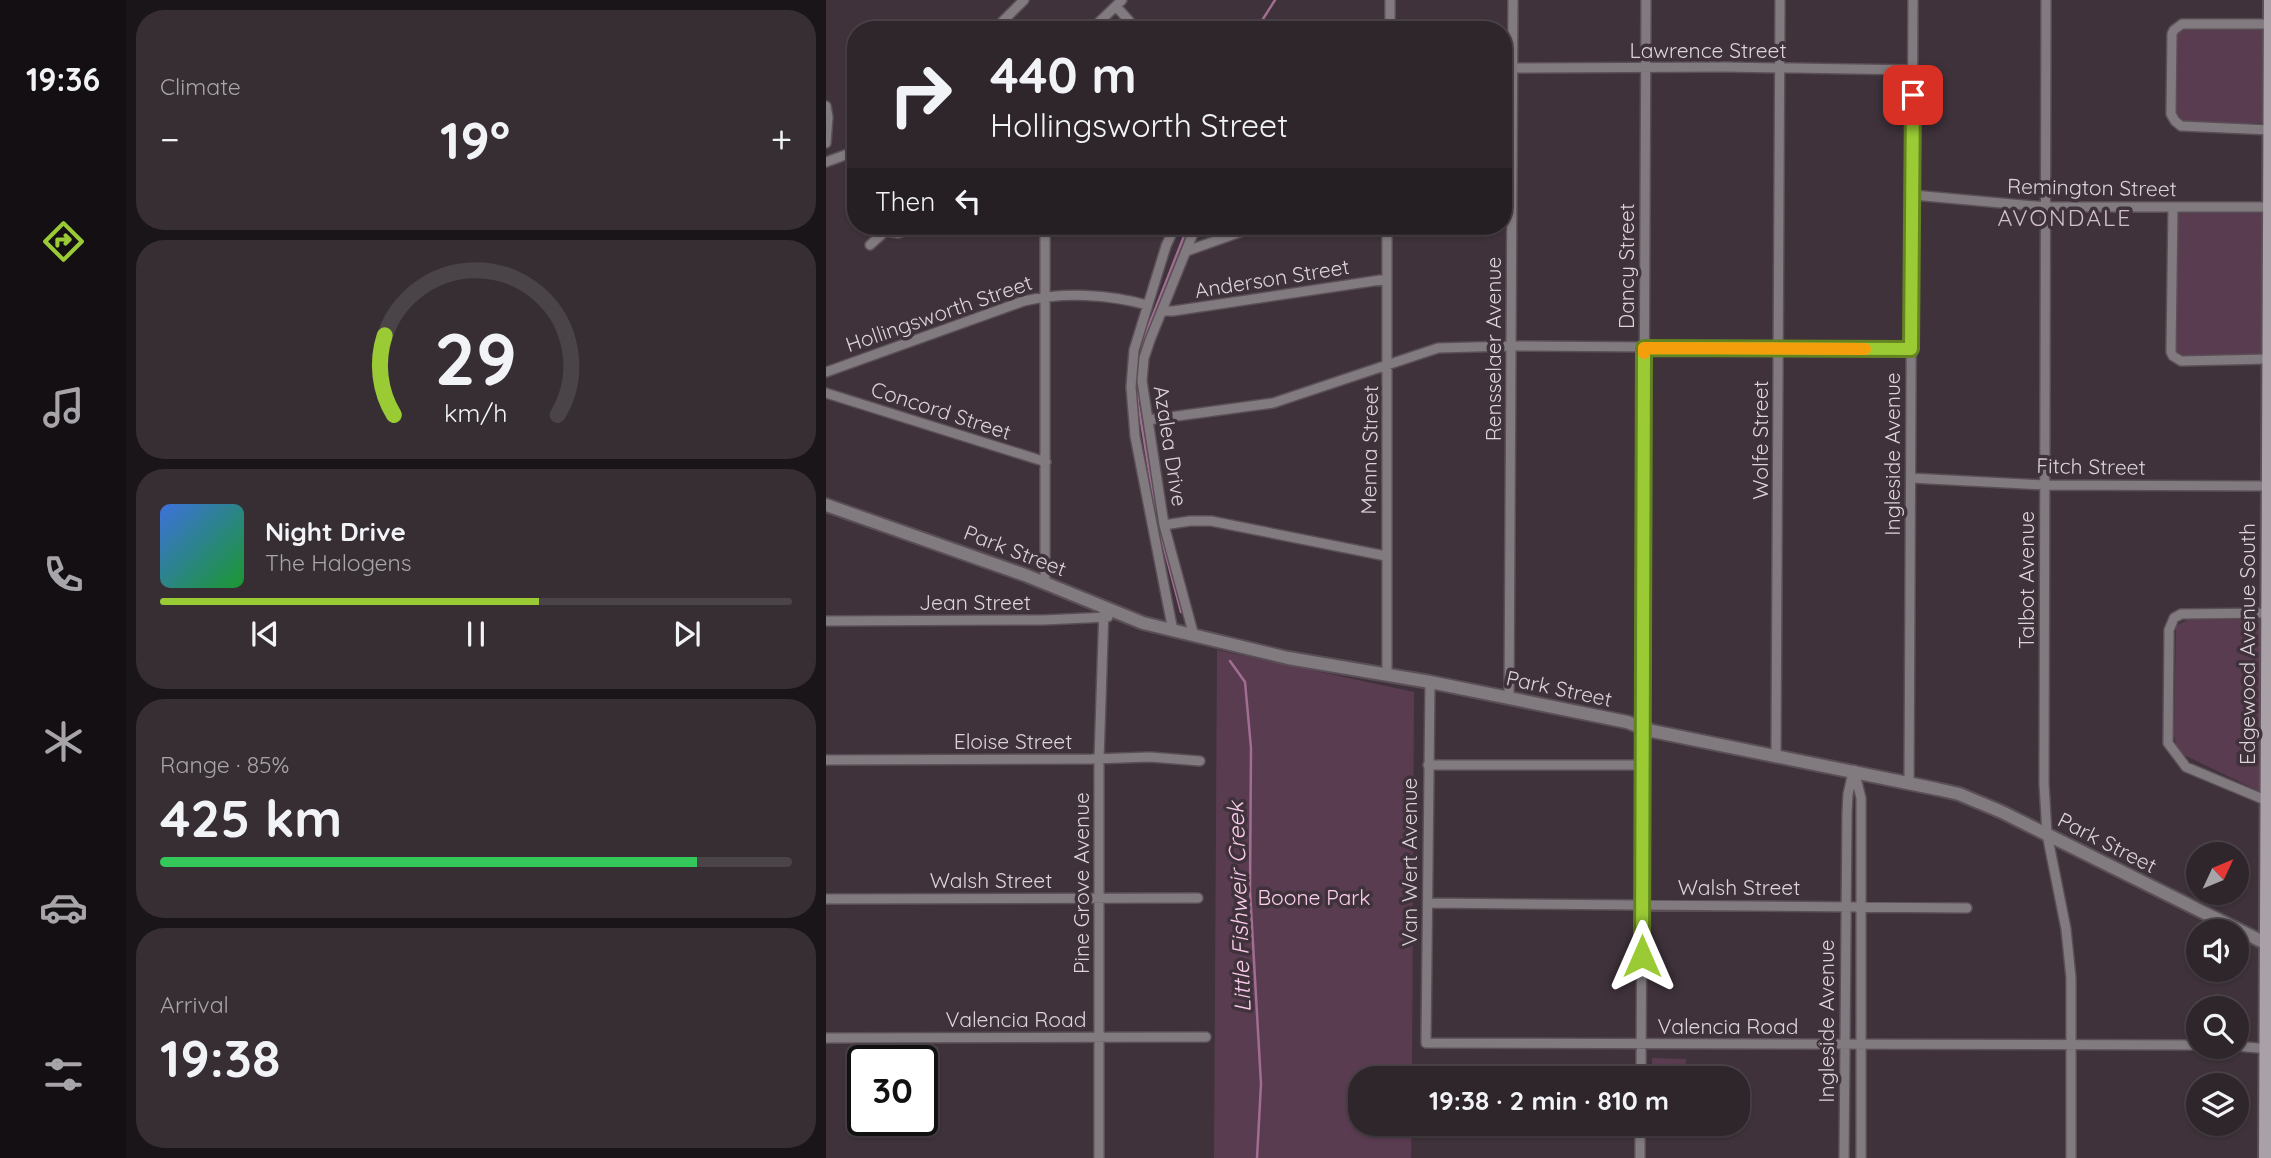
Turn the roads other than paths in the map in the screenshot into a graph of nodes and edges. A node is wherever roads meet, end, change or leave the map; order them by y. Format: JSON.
{"nodes":[{"id":1,"x":1024,"y":0,"type":"edge"},
{"id":2,"x":1390,"y":0,"type":"edge"},
{"id":3,"x":1513,"y":0,"type":"edge"},
{"id":4,"x":1646,"y":0,"type":"edge"},
{"id":5,"x":1780,"y":0,"type":"edge"},
{"id":6,"x":1913,"y":0,"type":"edge"},
{"id":7,"x":2046,"y":0,"type":"edge"},
{"id":8,"x":2270,"y":0,"type":"edge"},
{"id":9,"x":1119,"y":3,"type":"edge"},
{"id":10,"x":1003,"y":21,"type":"edge"},
{"id":11,"x":1100,"y":21,"type":"edge"},
{"id":12,"x":1131,"y":21,"type":"edge"},
{"id":13,"x":1390,"y":21,"type":"edge"},
{"id":14,"x":1511,"y":21,"type":"edge"},
{"id":15,"x":2270,"y":31,"type":"edge"},
{"id":16,"x":1512,"y":68,"type":"edge"},
{"id":17,"x":1646,"y":68,"type":"junction"},
{"id":18,"x":1780,"y":68,"type":"junction"},
{"id":19,"x":1913,"y":70,"type":"junction"},
{"id":20,"x":826,"y":106,"type":"edge"},
{"id":21,"x":2270,"y":123,"type":"edge"},
{"id":22,"x":826,"y":143,"type":"edge"},
{"id":23,"x":847,"y":154,"type":"edge"},
{"id":24,"x":826,"y":162,"type":"edge"},
{"id":25,"x":1913,"y":195,"type":"junction"},
{"id":26,"x":2045,"y":206,"type":"junction"},
{"id":27,"x":2173,"y":207,"type":"junction"},
{"id":28,"x":2271,"y":207,"type":"edge"},
{"id":29,"x":882,"y":235,"type":"edge"},
{"id":30,"x":1045,"y":235,"type":"edge"},
{"id":31,"x":1171,"y":235,"type":"edge"},
{"id":32,"x":1193,"y":235,"type":"edge"},
{"id":33,"x":1232,"y":235,"type":"edge"},
{"id":34,"x":1387,"y":235,"type":"edge"},
{"id":35,"x":1510,"y":235,"type":"edge"},
{"id":36,"x":870,"y":246,"type":"dead end"},
{"id":37,"x":1187,"y":251,"type":"junction"},
{"id":38,"x":1387,"y":279,"type":"junction"},
{"id":39,"x":1045,"y":296,"type":"junction"},
{"id":40,"x":1147,"y":305,"type":"junction"},
{"id":41,"x":1162,"y":311,"type":"junction"},
{"id":42,"x":1511,"y":346,"type":"junction"},
{"id":43,"x":1779,"y":347,"type":"junction"},
{"id":44,"x":1644,"y":348,"type":"junction"},
{"id":45,"x":1911,"y":349,"type":"junction"},
{"id":46,"x":2268,"y":359,"type":"junction"},
{"id":47,"x":1388,"y":364,"type":"junction"},
{"id":48,"x":826,"y":372,"type":"edge"},
{"id":49,"x":826,"y":393,"type":"edge"},
{"id":50,"x":1147,"y":420,"type":"junction"},
{"id":51,"x":1046,"y":462,"type":"junction"},
{"id":52,"x":1911,"y":478,"type":"junction"},
{"id":53,"x":2045,"y":485,"type":"junction"},
{"id":54,"x":2269,"y":486,"type":"edge"},
{"id":55,"x":826,"y":505,"type":"edge"},
{"id":56,"x":1164,"y":525,"type":"junction"},
{"id":57,"x":1386,"y":556,"type":"junction"},
{"id":58,"x":1045,"y":582,"type":"junction"},
{"id":59,"x":1104,"y":612,"type":"junction"},
{"id":60,"x":2270,"y":613,"type":"edge"},
{"id":61,"x":826,"y":621,"type":"edge"},
{"id":62,"x":1173,"y":631,"type":"junction"},
{"id":63,"x":1194,"y":636,"type":"junction"},
{"id":64,"x":1387,"y":676,"type":"junction"},
{"id":65,"x":1430,"y":682,"type":"junction"},
{"id":66,"x":1510,"y":698,"type":"junction"},
{"id":67,"x":1642,"y":728,"type":"junction"},
{"id":68,"x":1776,"y":755,"type":"junction"},
{"id":69,"x":1099,"y":759,"type":"junction"},
{"id":70,"x":826,"y":760,"type":"edge"},
{"id":71,"x":1200,"y":761,"type":"dead end"},
{"id":72,"x":1428,"y":765,"type":"junction"},
{"id":73,"x":1641,"y":765,"type":"junction"},
{"id":74,"x":1854,"y":770,"type":"junction"},
{"id":75,"x":1909,"y":782,"type":"junction"},
{"id":76,"x":2269,"y":802,"type":"edge"},
{"id":77,"x":2047,"y":834,"type":"junction"},
{"id":78,"x":1100,"y":898,"type":"junction"},
{"id":79,"x":1198,"y":898,"type":"dead end"},
{"id":80,"x":826,"y":899,"type":"edge"},
{"id":81,"x":1428,"y":903,"type":"junction"},
{"id":82,"x":1642,"y":905,"type":"junction"},
{"id":83,"x":1845,"y":906,"type":"junction"},
{"id":84,"x":1861,"y":906,"type":"junction"},
{"id":85,"x":1967,"y":908,"type":"dead end"},
{"id":86,"x":2268,"y":945,"type":"edge"},
{"id":87,"x":1100,"y":1037,"type":"junction"},
{"id":88,"x":1206,"y":1037,"type":"dead end"},
{"id":89,"x":826,"y":1038,"type":"edge"},
{"id":90,"x":1426,"y":1043,"type":"joint"},
{"id":91,"x":1641,"y":1044,"type":"junction"},
{"id":92,"x":1844,"y":1044,"type":"junction"},
{"id":93,"x":1861,"y":1044,"type":"junction"},
{"id":94,"x":2071,"y":1044,"type":"junction"},
{"id":95,"x":2186,"y":1045,"type":"edge"},
{"id":96,"x":2249,"y":1047,"type":"edge"},
{"id":97,"x":2268,"y":1049,"type":"edge"},
{"id":98,"x":1641,"y":1066,"type":"edge"},
{"id":99,"x":1640,"y":1136,"type":"edge"},
{"id":100,"x":1099,"y":1158,"type":"edge"},
{"id":101,"x":1640,"y":1158,"type":"edge"},
{"id":102,"x":1844,"y":1158,"type":"edge"},
{"id":103,"x":1861,"y":1158,"type":"edge"},
{"id":104,"x":2071,"y":1158,"type":"edge"},
{"id":105,"x":2265,"y":1158,"type":"edge"}],
"edges":[{"from":1,"to":10,"type":"street"},
{"from":2,"to":13,"type":"street"},
{"from":3,"to":14,"type":"street","name":"Rensselaer Avenue"},
{"from":4,"to":17,"type":"street","name":"Dancy Street"},
{"from":5,"to":18,"type":"street","name":"Wolfe Street"},
{"from":6,"to":19,"type":"street","name":"Ingleside Avenue"},
{"from":7,"to":26,"type":"street","name":"Talbot Avenue"},
{"from":8,"to":15,"type":"main road"},
{"from":9,"to":11,"type":"street"},
{"from":9,"to":12,"type":"street"},
{"from":15,"to":21,"type":"main road","name":"Edgewood Avenue South"},
{"from":15,"to":21,"type":"street"},
{"from":16,"to":17,"type":"street","name":"Lawrence Street"},
{"from":17,"to":18,"type":"street","name":"Lawrence Street"},
{"from":17,"to":44,"type":"street","name":"Dancy Street"},
{"from":18,"to":19,"type":"street","name":"Lawrence Street"},
{"from":18,"to":43,"type":"street","name":"Wolfe Street"},
{"from":19,"to":25,"type":"street","name":"Ingleside Avenue"},
{"from":20,"to":22,"type":"street"},
{"from":21,"to":28,"type":"main road","name":"Edgewood Avenue South"},
{"from":23,"to":24,"type":"street"},
{"from":25,"to":26,"type":"street","name":"Remington Street"},
{"from":25,"to":45,"type":"street","name":"Ingleside Avenue"},
{"from":26,"to":27,"type":"street","name":"Remington Street"},
{"from":26,"to":53,"type":"street","name":"Talbot Avenue"},
{"from":27,"to":28,"type":"street","name":"Remington Street"},
{"from":27,"to":46,"type":"street"},
{"from":28,"to":46,"type":"main road","name":"Edgewood Avenue South"},
{"from":29,"to":36,"type":"street"},
{"from":30,"to":39,"type":"street"},
{"from":31,"to":40,"type":"street","name":"Azalea Drive"},
{"from":32,"to":37,"type":"street","name":"Azalea Drive"},
{"from":33,"to":37,"type":"street"},
{"from":34,"to":38,"type":"street","name":"Menna Street"},
{"from":35,"to":42,"type":"street","name":"Rensselaer Avenue"},
{"from":37,"to":41,"type":"street","name":"Azalea Drive"},
{"from":38,"to":41,"type":"street","name":"Anderson Street"},
{"from":38,"to":47,"type":"street","name":"Menna Street"},
{"from":39,"to":40,"type":"street","name":"Hollingsworth Street"},
{"from":39,"to":48,"type":"street","name":"Hollingsworth Street"},
{"from":39,"to":51,"type":"street"},
{"from":40,"to":62,"type":"street","name":"Azalea Drive"},
{"from":41,"to":50,"type":"street","name":"Azalea Drive"},
{"from":42,"to":44,"type":"street"},
{"from":42,"to":47,"type":"street"},
{"from":42,"to":66,"type":"street","name":"Rensselaer Avenue"},
{"from":43,"to":44,"type":"street"},
{"from":43,"to":45,"type":"street"},
{"from":43,"to":68,"type":"street","name":"Wolfe Street"},
{"from":44,"to":67,"type":"street","name":"Dancy Street"},
{"from":45,"to":52,"type":"street","name":"Ingleside Avenue"},
{"from":46,"to":54,"type":"main road","name":"Edgewood Avenue South"},
{"from":47,"to":50,"type":"street"},
{"from":47,"to":57,"type":"street","name":"Menna Street"},
{"from":49,"to":51,"type":"street","name":"Concord Street"},
{"from":50,"to":56,"type":"street","name":"Azalea Drive"},
{"from":51,"to":58,"type":"street"},
{"from":52,"to":53,"type":"street","name":"Fitch Street"},
{"from":52,"to":75,"type":"street","name":"Ingleside Avenue"},
{"from":53,"to":54,"type":"street","name":"Fitch Street"},
{"from":53,"to":77,"type":"street","name":"Talbot Avenue"},
{"from":54,"to":60,"type":"main road","name":"Edgewood Avenue South"},
{"from":55,"to":58,"type":"street","name":"Park Street"},
{"from":56,"to":57,"type":"street"},
{"from":56,"to":63,"type":"street","name":"Azalea Drive"},
{"from":57,"to":64,"type":"street","name":"Menna Street"},
{"from":58,"to":59,"type":"street","name":"Park Street"},
{"from":59,"to":61,"type":"street","name":"Jean Street"},
{"from":59,"to":62,"type":"street","name":"Park Street"},
{"from":59,"to":69,"type":"street","name":"Pine Grove Avenue"},
{"from":60,"to":76,"type":"main road","name":"Edgewood Avenue South"},
{"from":60,"to":76,"type":"street"},
{"from":62,"to":63,"type":"street","name":"Park Street"},
{"from":63,"to":64,"type":"street","name":"Park Street"},
{"from":64,"to":65,"type":"street","name":"Park Street"},
{"from":65,"to":66,"type":"street","name":"Park Street"},
{"from":65,"to":72,"type":"street","name":"Van Wert Avenue"},
{"from":66,"to":67,"type":"street","name":"Park Street"},
{"from":67,"to":68,"type":"street","name":"Park Street"},
{"from":67,"to":73,"type":"street","name":"Dancy Street"},
{"from":68,"to":74,"type":"street","name":"Park Street"},
{"from":69,"to":70,"type":"street","name":"Eloise Street"},
{"from":69,"to":71,"type":"street","name":"Eloise Street"},
{"from":69,"to":78,"type":"street","name":"Pine Grove Avenue"},
{"from":72,"to":73,"type":"street"},
{"from":72,"to":81,"type":"street","name":"Van Wert Avenue"},
{"from":73,"to":82,"type":"street","name":"Dancy Street"},
{"from":74,"to":75,"type":"street","name":"Park Street"},
{"from":74,"to":83,"type":"street","name":"Ingleside Avenue"},
{"from":74,"to":84,"type":"street","name":"Ingleside Avenue"},
{"from":75,"to":77,"type":"street","name":"Park Street"},
{"from":76,"to":86,"type":"main road","name":"Edgewood Avenue South"},
{"from":77,"to":86,"type":"street","name":"Park Street"},
{"from":77,"to":94,"type":"street","name":"Talbot Avenue"},
{"from":78,"to":79,"type":"street","name":"Walsh Street"},
{"from":78,"to":80,"type":"street","name":"Walsh Street"},
{"from":78,"to":87,"type":"street","name":"Pine Grove Avenue"},
{"from":81,"to":82,"type":"street","name":"Walsh Street"},
{"from":81,"to":90,"type":"street","name":"Van Wert Avenue"},
{"from":82,"to":83,"type":"street","name":"Walsh Street"},
{"from":82,"to":91,"type":"street","name":"Dancy Street"},
{"from":83,"to":84,"type":"street","name":"Walsh Street"},
{"from":83,"to":92,"type":"street","name":"Ingleside Avenue"},
{"from":84,"to":85,"type":"street","name":"Walsh Street"},
{"from":84,"to":93,"type":"street","name":"Ingleside Avenue"},
{"from":86,"to":97,"type":"main road","name":"Edgewood Avenue South"},
{"from":87,"to":88,"type":"street","name":"Valencia Road"},
{"from":87,"to":89,"type":"street","name":"Valencia Road"},
{"from":87,"to":100,"type":"street","name":"Pine Grove Avenue"},
{"from":90,"to":91,"type":"street","name":"Valencia Road"},
{"from":91,"to":92,"type":"street","name":"Valencia Road"},
{"from":91,"to":98,"type":"street","name":"Dancy Street"},
{"from":92,"to":93,"type":"street","name":"Valencia Road"},
{"from":92,"to":102,"type":"street","name":"Ingleside Avenue"},
{"from":93,"to":94,"type":"street","name":"Valencia Road"},
{"from":93,"to":103,"type":"street","name":"Ingleside Avenue"},
{"from":94,"to":95,"type":"street","name":"Valencia Road"},
{"from":94,"to":104,"type":"street","name":"Talbot Avenue"},
{"from":96,"to":97,"type":"street"},
{"from":97,"to":105,"type":"main road","name":"Edgewood Avenue South"},
{"from":99,"to":101,"type":"street"}]}
